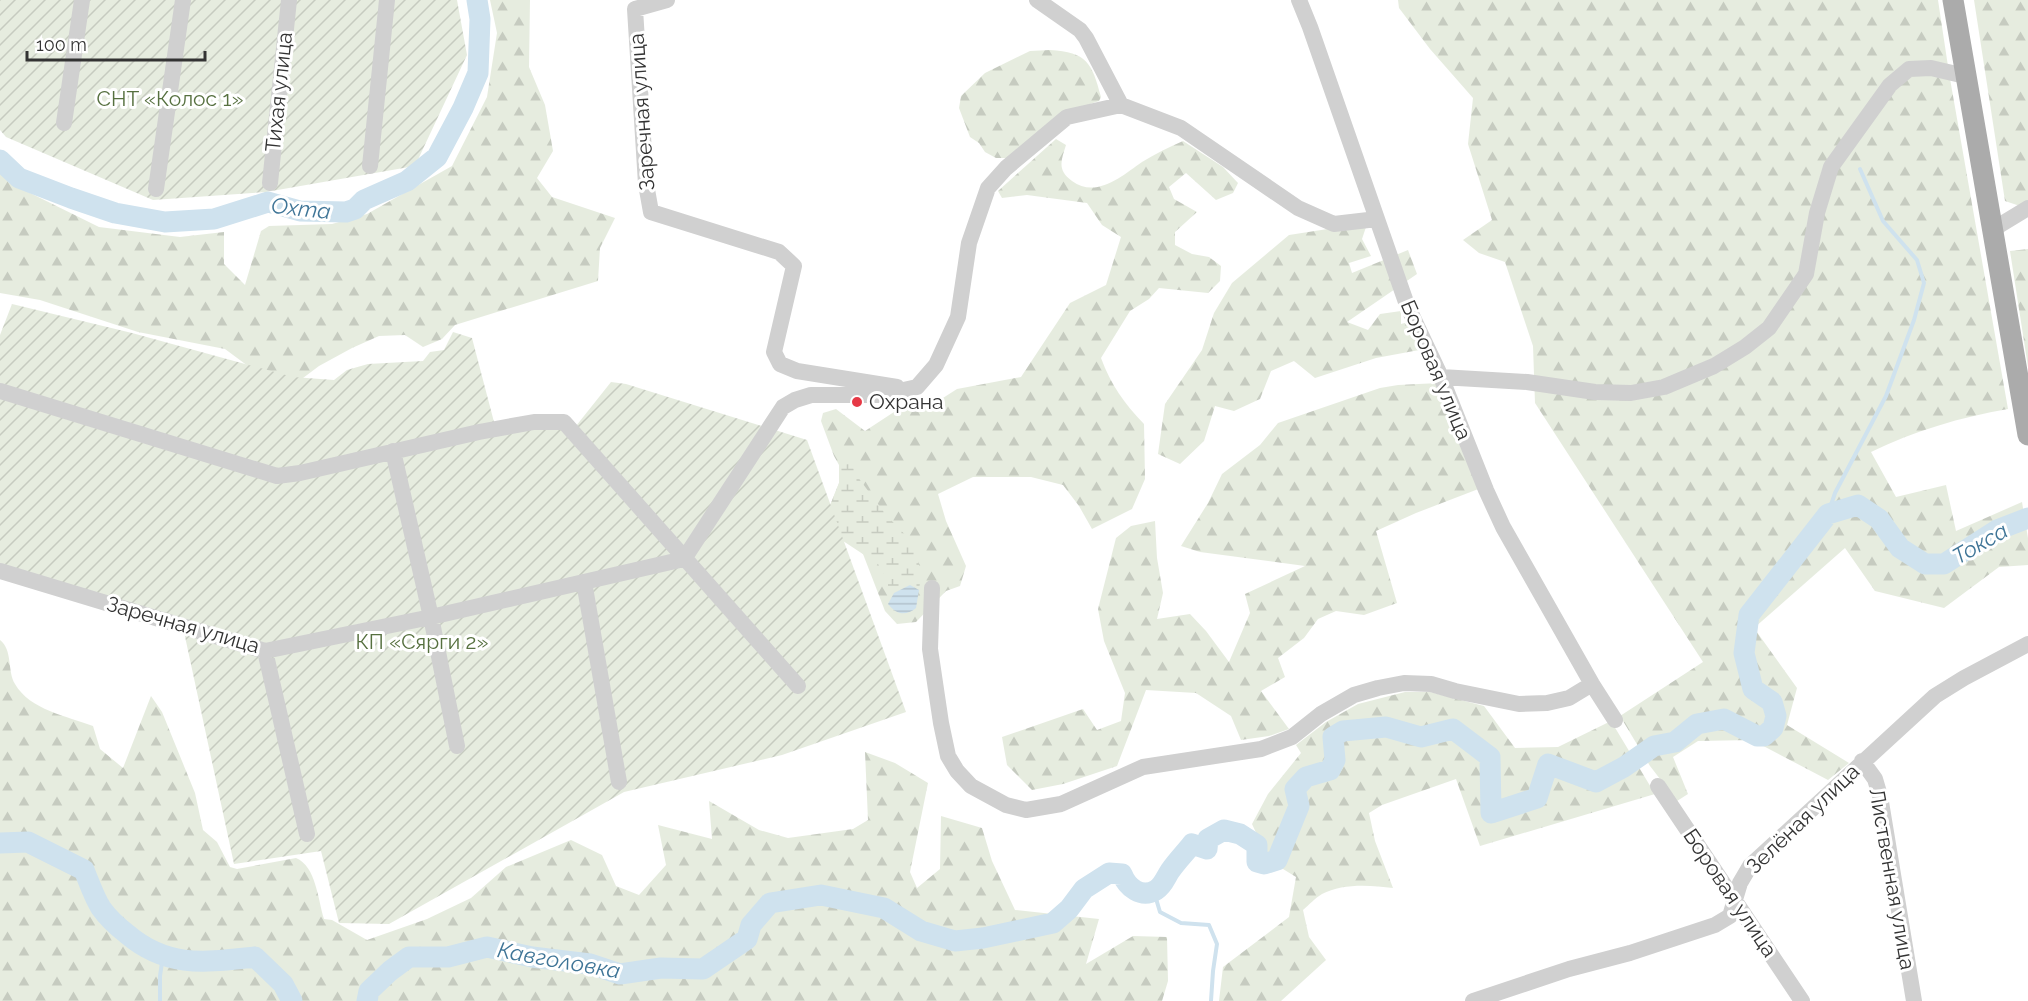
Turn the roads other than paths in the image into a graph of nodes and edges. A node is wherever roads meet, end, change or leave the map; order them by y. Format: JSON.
{"nodes":[{"id":1,"x":82,"y":0,"type":"edge"},
{"id":2,"x":183,"y":0,"type":"edge"},
{"id":3,"x":289,"y":0,"type":"edge"},
{"id":4,"x":387,"y":0,"type":"edge"},
{"id":5,"x":667,"y":0,"type":"edge"},
{"id":6,"x":1037,"y":0,"type":"edge"},
{"id":7,"x":1299,"y":0,"type":"edge"},
{"id":8,"x":1953,"y":0,"type":"edge"},
{"id":9,"x":1965,"y":76,"type":"junction"},
{"id":10,"x":1121,"y":105,"type":"junction"},
{"id":11,"x":64,"y":123,"type":"dead end"},
{"id":12,"x":370,"y":166,"type":"dead end"},
{"id":13,"x":270,"y":183,"type":"dead end"},
{"id":14,"x":156,"y":189,"type":"dead end"},
{"id":15,"x":2028,"y":208,"type":"edge"},
{"id":16,"x":1377,"y":219,"type":"junction"},
{"id":17,"x":1993,"y":231,"type":"junction"},
{"id":18,"x":1441,"y":377,"type":"junction"},
{"id":19,"x":917,"y":387,"type":"junction"},
{"id":20,"x":0,"y":391,"type":"edge"},
{"id":21,"x":2028,"y":435,"type":"edge"},
{"id":22,"x":393,"y":451,"type":"junction"},
{"id":23,"x":684,"y":559,"type":"junction"},
{"id":24,"x":0,"y":572,"type":"edge"},
{"id":25,"x":584,"y":582,"type":"junction"},
{"id":26,"x":932,"y":588,"type":"dead end"},
{"id":27,"x":431,"y":617,"type":"junction"},
{"id":28,"x":2028,"y":644,"type":"edge"},
{"id":29,"x":265,"y":651,"type":"junction"},
{"id":30,"x":1592,"y":684,"type":"junction"},
{"id":31,"x":798,"y":686,"type":"dead end"},
{"id":32,"x":1615,"y":720,"type":"dead end"},
{"id":33,"x":458,"y":746,"type":"dead end"},
{"id":34,"x":1862,"y":761,"type":"junction"},
{"id":35,"x":619,"y":782,"type":"dead end"},
{"id":36,"x":1658,"y":786,"type":"dead end"},
{"id":37,"x":307,"y":834,"type":"dead end"},
{"id":38,"x":1735,"y":902,"type":"junction"},
{"id":39,"x":1473,"y":1001,"type":"edge"},
{"id":40,"x":1802,"y":1001,"type":"edge"},
{"id":41,"x":1914,"y":1001,"type":"edge"}],
"edges":[{"from":1,"to":11,"type":"street"},
{"from":2,"to":14,"type":"street"},
{"from":3,"to":13,"type":"street","name":"Тихая улица"},
{"from":4,"to":12,"type":"street"},
{"from":5,"to":19,"type":"street","name":"Заречная улица"},
{"from":6,"to":10,"type":"street"},
{"from":7,"to":16,"type":"street","name":"Боровая улица"},
{"from":8,"to":9,"type":"main road"},
{"from":9,"to":17,"type":"main road"},
{"from":9,"to":18,"type":"street"},
{"from":10,"to":16,"type":"street"},
{"from":10,"to":19,"type":"street"},
{"from":15,"to":17,"type":"street"},
{"from":16,"to":18,"type":"street","name":"Боровая улица"},
{"from":17,"to":21,"type":"main road"},
{"from":18,"to":30,"type":"street","name":"Боровая улица"},
{"from":19,"to":23,"type":"street"},
{"from":20,"to":22,"type":"street"},
{"from":22,"to":23,"type":"street"},
{"from":22,"to":27,"type":"street"},
{"from":23,"to":25,"type":"street","name":"Заречная улица"},
{"from":23,"to":31,"type":"street"},
{"from":24,"to":29,"type":"street","name":"Заречная улица"},
{"from":25,"to":27,"type":"street","name":"Заречная улица"},
{"from":25,"to":35,"type":"street"},
{"from":26,"to":30,"type":"street"},
{"from":27,"to":29,"type":"street","name":"Заречная улица"},
{"from":27,"to":33,"type":"street"},
{"from":28,"to":34,"type":"street","name":"Зелёная улица"},
{"from":29,"to":37,"type":"street"},
{"from":30,"to":32,"type":"street","name":"Боровая улица"},
{"from":34,"to":38,"type":"street","name":"Зелёная улица"},
{"from":34,"to":41,"type":"street","name":"Лиственная улица"},
{"from":36,"to":38,"type":"street","name":"Боровая улица"},
{"from":38,"to":39,"type":"street","name":"Зелёная улица"},
{"from":38,"to":40,"type":"street","name":"Боровая улица"}]}
